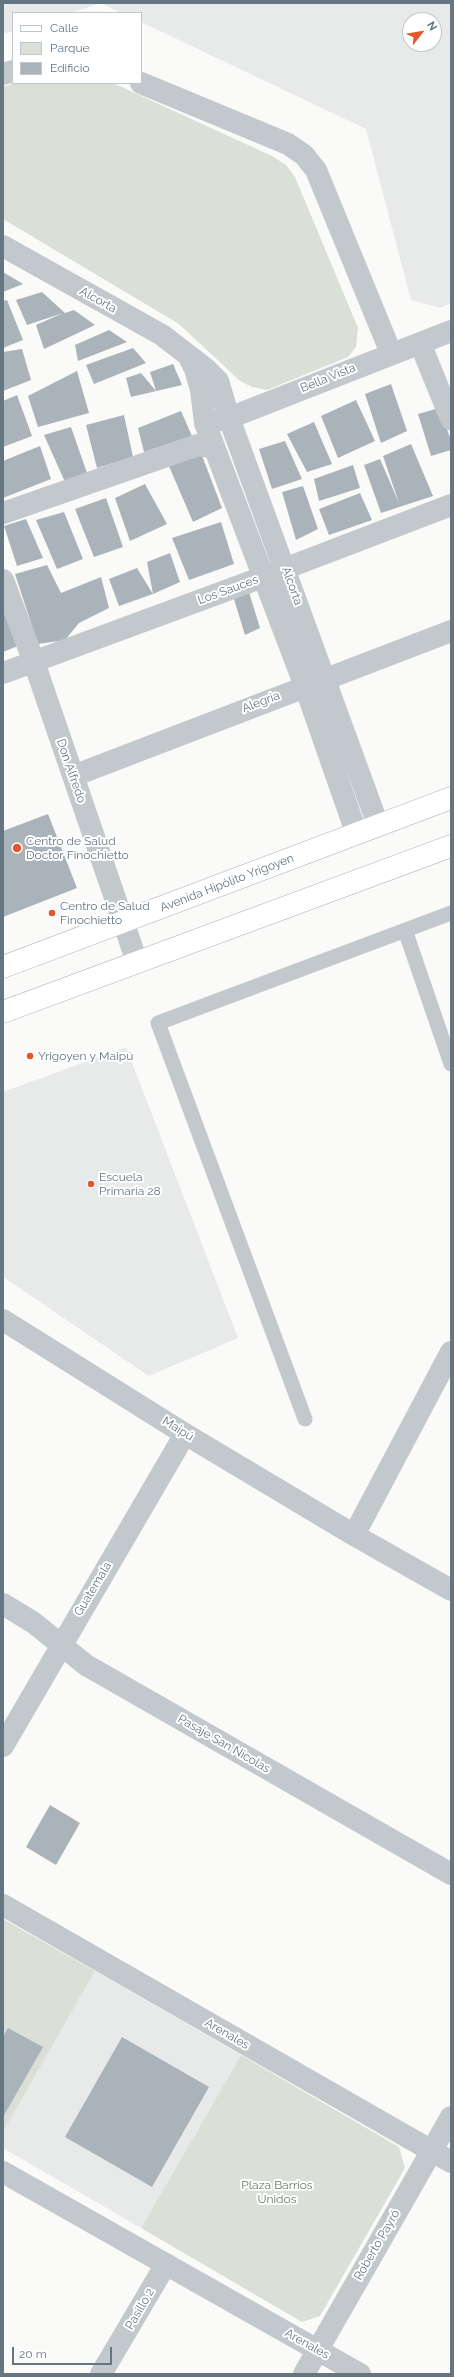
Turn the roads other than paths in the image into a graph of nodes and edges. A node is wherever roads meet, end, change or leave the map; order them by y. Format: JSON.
{"nodes":[{"id":1,"x":142,"y":83,"type":"edge"},
{"id":2,"x":3,"y":246,"type":"edge"},
{"id":3,"x":451,"y":331,"type":"edge"},
{"id":4,"x":420,"y":343,"type":"junction"},
{"id":5,"x":391,"y":353,"type":"junction"},
{"id":6,"x":190,"y":358,"type":"junction"},
{"id":7,"x":229,"y":418,"type":"junction"},
{"id":8,"x":451,"y":419,"type":"edge"},
{"id":9,"x":205,"y":423,"type":"junction"},
{"id":10,"x":214,"y":448,"type":"junction"},
{"id":11,"x":451,"y":505,"type":"edge"},
{"id":12,"x":3,"y":513,"type":"edge"},
{"id":13,"x":285,"y":568,"type":"junction"},
{"id":14,"x":263,"y":577,"type":"junction"},
{"id":15,"x":3,"y":580,"type":"edge"},
{"id":16,"x":451,"y":631,"type":"edge"},
{"id":17,"x":34,"y":662,"type":"junction"},
{"id":18,"x":3,"y":673,"type":"edge"},
{"id":19,"x":314,"y":682,"type":"junction"},
{"id":20,"x":73,"y":776,"type":"junction"},
{"id":21,"x":451,"y":798,"type":"edge"},
{"id":22,"x":378,"y":825,"type":"junction"},
{"id":23,"x":356,"y":832,"type":"junction"},
{"id":24,"x":451,"y":846,"type":"edge"},
{"id":25,"x":451,"y":913,"type":"edge"},
{"id":26,"x":122,"y":924,"type":"junction"},
{"id":27,"x":404,"y":930,"type":"junction"},
{"id":28,"x":137,"y":962,"type":"junction"},
{"id":29,"x":3,"y":968,"type":"edge"},
{"id":30,"x":3,"y":1012,"type":"edge"},
{"id":31,"x":451,"y":1064,"type":"edge"},
{"id":32,"x":3,"y":1320,"type":"edge"},
{"id":33,"x":451,"y":1352,"type":"edge"},
{"id":34,"x":305,"y":1420,"type":"dead end"},
{"id":35,"x":185,"y":1434,"type":"junction"},
{"id":36,"x":354,"y":1535,"type":"junction"},
{"id":37,"x":451,"y":1590,"type":"edge"},
{"id":38,"x":3,"y":1604,"type":"edge"},
{"id":39,"x":61,"y":1644,"type":"junction"},
{"id":40,"x":3,"y":1746,"type":"edge"},
{"id":41,"x":451,"y":1874,"type":"edge"},
{"id":42,"x":3,"y":1905,"type":"edge"},
{"id":43,"x":451,"y":2117,"type":"edge"},
{"id":44,"x":431,"y":2152,"type":"junction"},
{"id":45,"x":451,"y":2162,"type":"edge"},
{"id":46,"x":4,"y":2175,"type":"edge"},
{"id":47,"x":166,"y":2264,"type":"junction"},
{"id":48,"x":317,"y":2350,"type":"junction"},
{"id":49,"x":101,"y":2374,"type":"edge"},
{"id":50,"x":304,"y":2374,"type":"edge"},
{"id":51,"x":360,"y":2374,"type":"edge"}],
"edges":[{"from":1,"to":5,"type":"street"},
{"from":2,"to":6,"type":"street","name":"Alcorta"},
{"from":3,"to":4,"type":"street","name":"Bella Vista"},
{"from":4,"to":5,"type":"street","name":"Bella Vista"},
{"from":4,"to":8,"type":"street"},
{"from":5,"to":7,"type":"street","name":"Bella Vista"},
{"from":6,"to":7,"type":"street","name":"Alcorta"},
{"from":6,"to":9,"type":"street","name":"Alcorta"},
{"from":7,"to":9,"type":"street","name":"Bella Vista"},
{"from":7,"to":13,"type":"street","name":"Alcorta"},
{"from":9,"to":10,"type":"street","name":"Alcorta"},
{"from":10,"to":12,"type":"street"},
{"from":10,"to":14,"type":"street","name":"Alcorta"},
{"from":11,"to":13,"type":"street","name":"Los Sauces"},
{"from":13,"to":14,"type":"street","name":"Los Sauces"},
{"from":13,"to":19,"type":"street","name":"Alcorta"},
{"from":14,"to":17,"type":"street","name":"Los Sauces"},
{"from":14,"to":19,"type":"street","name":"Alcorta"},
{"from":15,"to":17,"type":"street","name":"Don Alfredo"},
{"from":16,"to":19,"type":"street","name":"Alegria"},
{"from":17,"to":18,"type":"street","name":"Los Sauces"},
{"from":17,"to":20,"type":"street","name":"Don Alfredo"},
{"from":19,"to":20,"type":"street","name":"Alegria"},
{"from":19,"to":22,"type":"street","name":"Alcorta"},
{"from":19,"to":23,"type":"street","name":"Alcorta"},
{"from":20,"to":26,"type":"street","name":"Don Alfredo"},
{"from":21,"to":22,"type":"main road","name":"Avenida Hipólito Yrigoyen"},
{"from":22,"to":23,"type":"main road","name":"Avenida Hipólito Yrigoyen"},
{"from":23,"to":26,"type":"main road","name":"Avenida Hipólito Yrigoyen"},
{"from":24,"to":28,"type":"main road"},
{"from":25,"to":27,"type":"lane"},
{"from":26,"to":28,"type":"street","name":"Don Alfredo"},
{"from":26,"to":29,"type":"main road","name":"Avenida Hipólito Yrigoyen"},
{"from":27,"to":31,"type":"lane"},
{"from":27,"to":34,"type":"lane"},
{"from":28,"to":30,"type":"main road"},
{"from":32,"to":35,"type":"street","name":"Maipú"},
{"from":33,"to":36,"type":"street"},
{"from":35,"to":36,"type":"street","name":"Maipú"},
{"from":35,"to":39,"type":"street","name":"Guatemala"},
{"from":36,"to":37,"type":"street","name":"Maipú"},
{"from":38,"to":39,"type":"street","name":"Pasaje San Nicolas"},
{"from":39,"to":40,"type":"street","name":"Guatemala"},
{"from":39,"to":41,"type":"street","name":"Pasaje San Nicolas"},
{"from":42,"to":44,"type":"street","name":"Arenales"},
{"from":43,"to":44,"type":"street","name":"Roberto Payró"},
{"from":44,"to":45,"type":"street","name":"Arenales"},
{"from":44,"to":48,"type":"street","name":"Roberto Payró"},
{"from":46,"to":47,"type":"street","name":"Arenales"},
{"from":47,"to":48,"type":"street","name":"Arenales"},
{"from":47,"to":49,"type":"street","name":"Pasillo 2"},
{"from":48,"to":50,"type":"street","name":"Roberto Payró"},
{"from":48,"to":51,"type":"street","name":"Arenales"}]}
